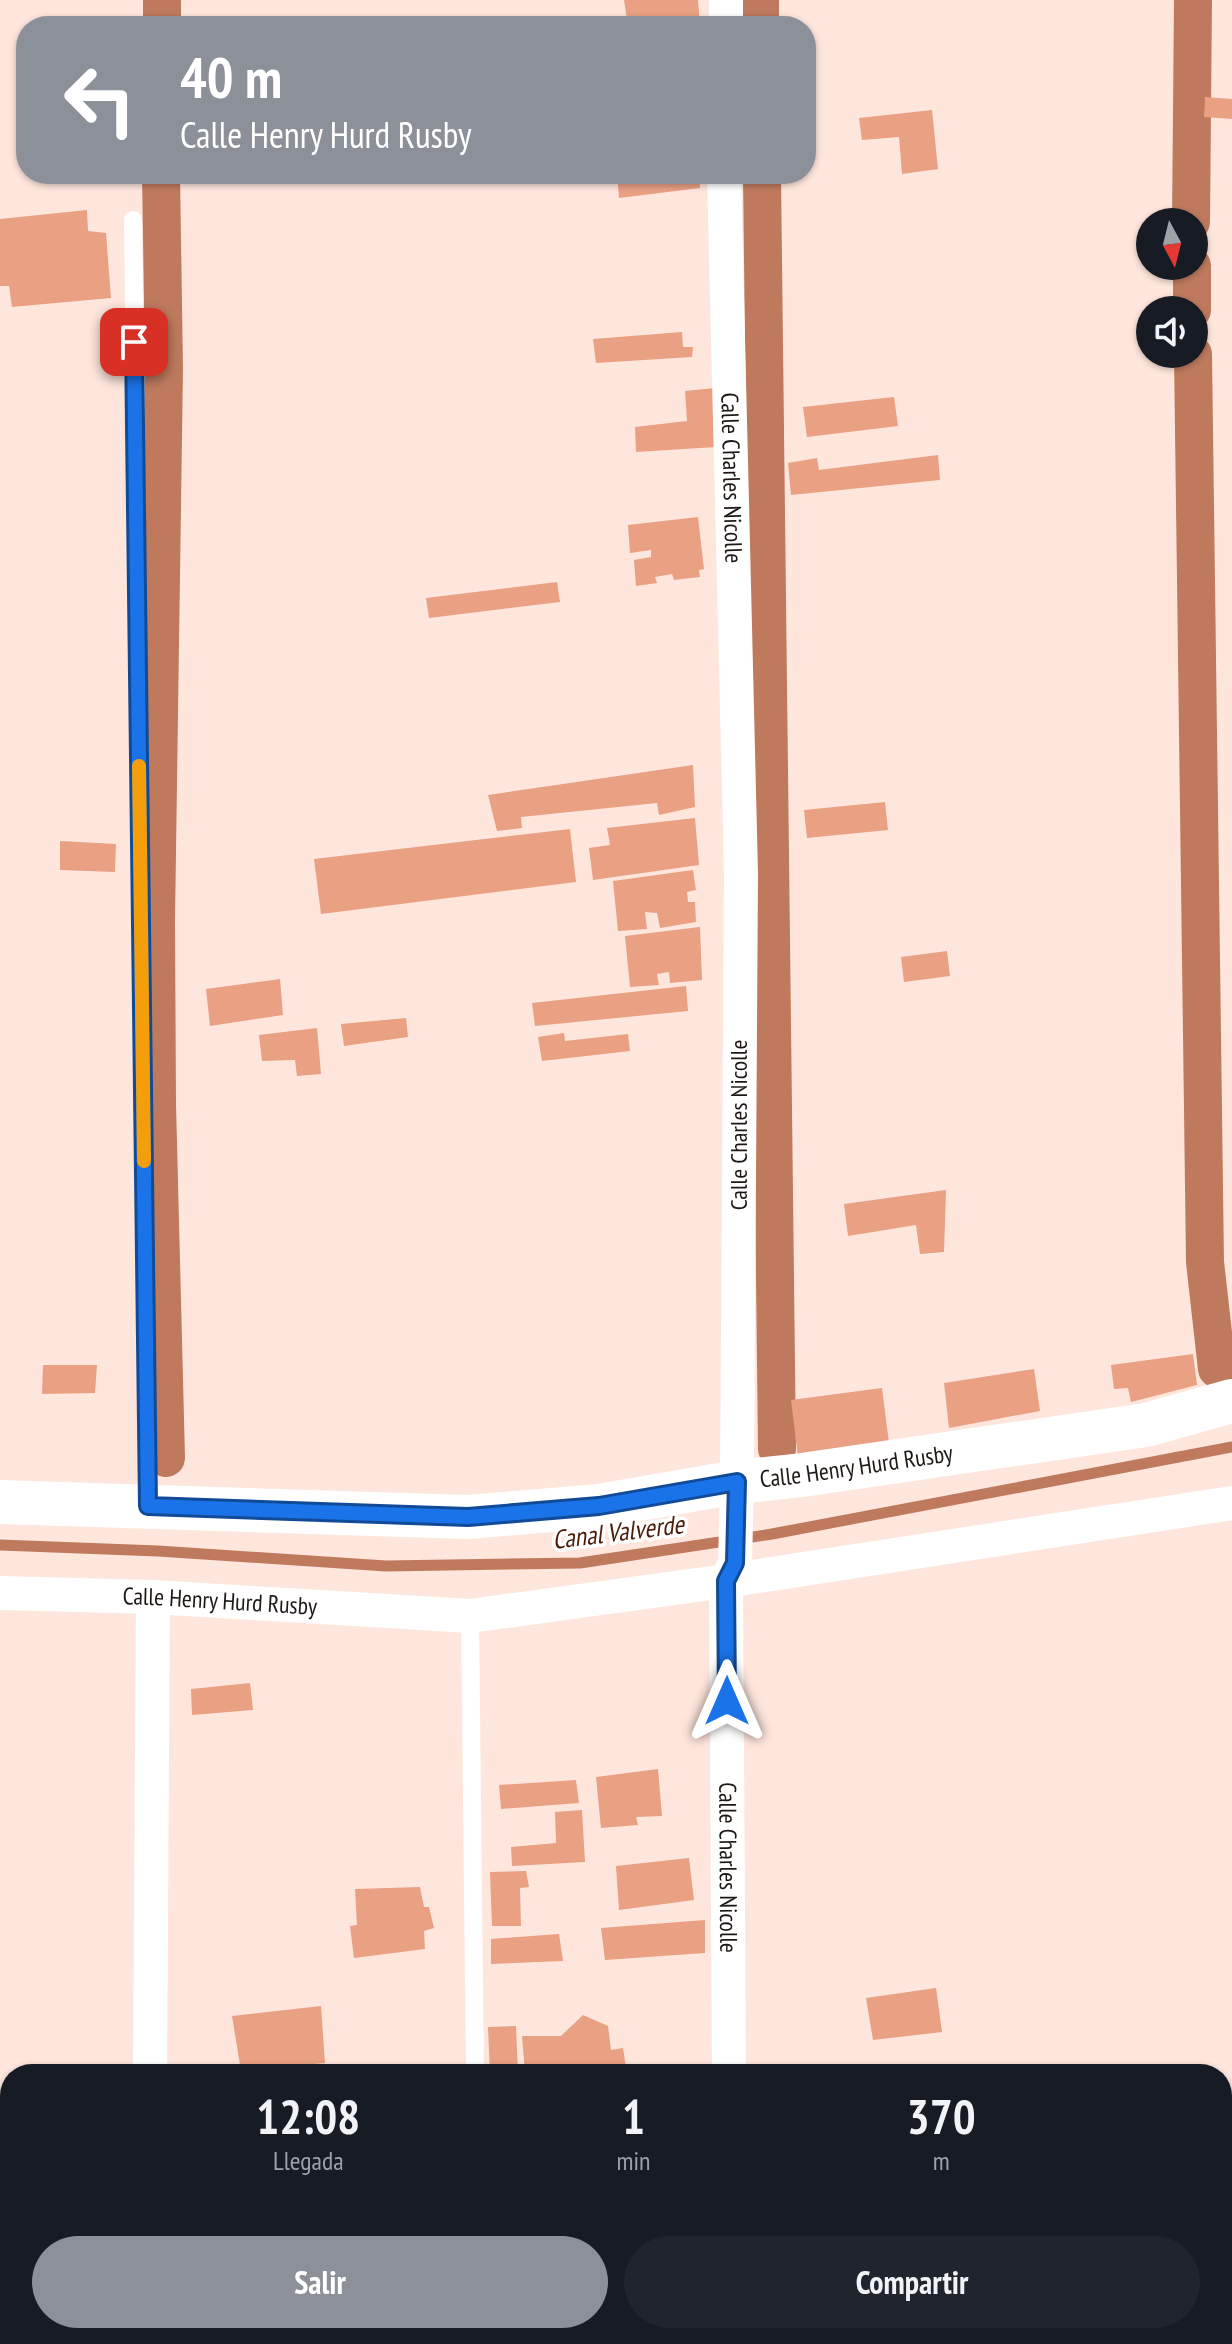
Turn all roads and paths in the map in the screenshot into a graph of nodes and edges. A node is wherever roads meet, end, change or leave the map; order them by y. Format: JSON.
{"nodes":[{"id":1,"x":724,"y":184,"type":"edge"},
{"id":2,"x":133,"y":220,"type":"dead end"},
{"id":3,"x":1232,"y":1401,"type":"edge"},
{"id":4,"x":737,"y":1498,"type":"junction"},
{"id":5,"x":0,"y":1502,"type":"edge"},
{"id":6,"x":1232,"y":1503,"type":"edge"},
{"id":7,"x":148,"y":1506,"type":"junction"},
{"id":8,"x":1150,"y":1516,"type":"junction"},
{"id":9,"x":1232,"y":1516,"type":"edge"},
{"id":10,"x":730,"y":1572,"type":"junction"},
{"id":11,"x":0,"y":1593,"type":"edge"},
{"id":12,"x":153,"y":1597,"type":"junction"},
{"id":13,"x":470,"y":1616,"type":"junction"},
{"id":14,"x":150,"y":2064,"type":"edge"},
{"id":15,"x":475,"y":2064,"type":"edge"},
{"id":16,"x":729,"y":2064,"type":"edge"}],
"edges":[{"from":1,"to":4,"type":"street","name":"Calle Charles Nicolle"},
{"from":2,"to":7,"type":"lane"},
{"from":3,"to":4,"type":"street","name":"Calle Henry Hurd Rusby"},
{"from":4,"to":7,"type":"street","name":"Calle Henry Hurd Rusby"},
{"from":4,"to":10,"type":"street","name":"Calle Charles Nicolle"},
{"from":5,"to":7,"type":"street","name":"Calle Henry Hurd Rusby"},
{"from":6,"to":8,"type":"street","name":"Calle Henry Hurd Rusby"},
{"from":8,"to":9,"type":"street","name":"Calle Henry Hurd Rusby"},
{"from":8,"to":10,"type":"street","name":"Calle Henry Hurd Rusby"},
{"from":10,"to":13,"type":"street","name":"Calle Henry Hurd Rusby"},
{"from":10,"to":16,"type":"street","name":"Calle Charles Nicolle"},
{"from":11,"to":12,"type":"street","name":"Calle Henry Hurd Rusby"},
{"from":12,"to":13,"type":"street","name":"Calle Henry Hurd Rusby"},
{"from":12,"to":14,"type":"street"},
{"from":13,"to":15,"type":"lane"}]}
